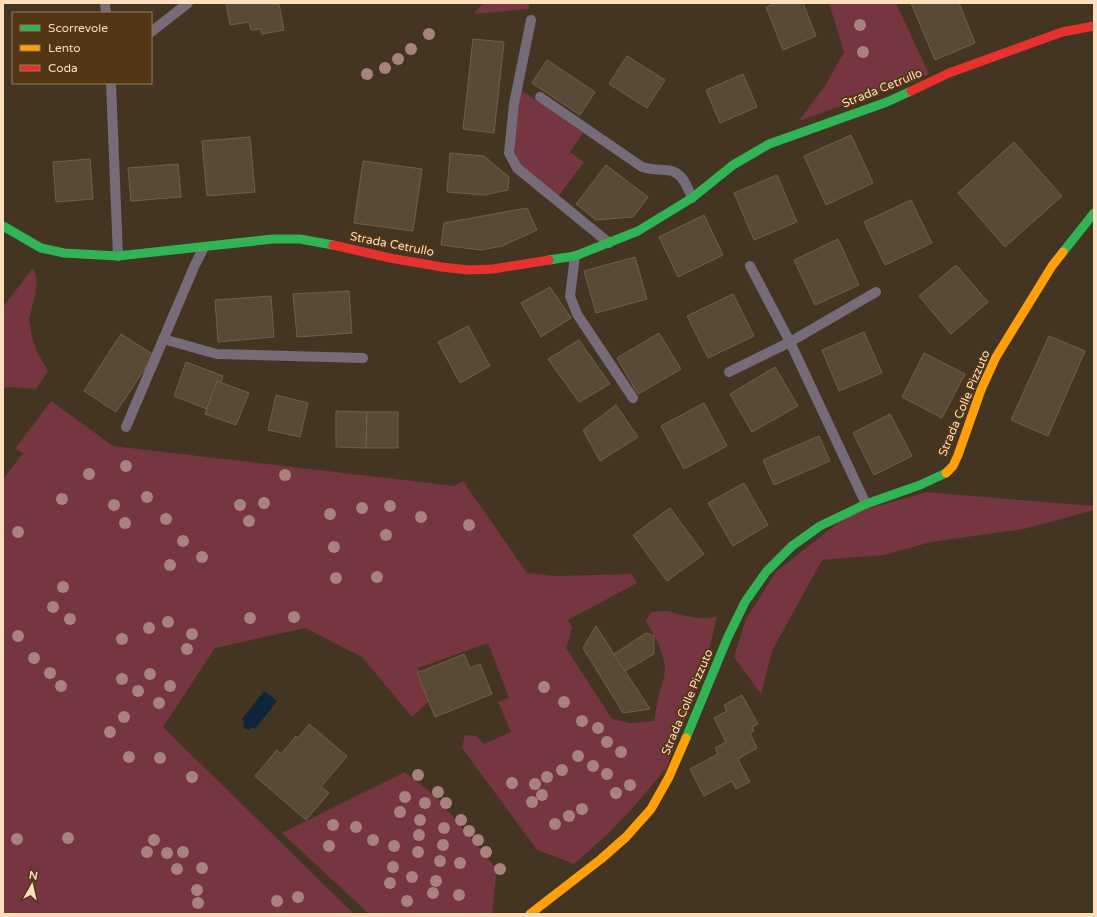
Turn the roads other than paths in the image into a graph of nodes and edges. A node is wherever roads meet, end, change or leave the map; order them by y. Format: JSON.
{"nodes":[{"id":1,"x":188,"y":3,"type":"edge"},
{"id":2,"x":531,"y":20,"type":"dead end"},
{"id":3,"x":1094,"y":26,"type":"edge"},
{"id":4,"x":152,"y":31,"type":"edge"},
{"id":5,"x":111,"y":84,"type":"edge"},
{"id":6,"x":540,"y":97,"type":"dead end"},
{"id":7,"x":692,"y":198,"type":"junction"},
{"id":8,"x":1094,"y":213,"type":"edge"},
{"id":9,"x":3,"y":226,"type":"edge"},
{"id":10,"x":609,"y":243,"type":"junction"},
{"id":11,"x":204,"y":246,"type":"junction"},
{"id":12,"x":118,"y":256,"type":"junction"},
{"id":13,"x":575,"y":256,"type":"junction"},
{"id":14,"x":750,"y":266,"type":"dead end"},
{"id":15,"x":876,"y":292,"type":"dead end"},
{"id":16,"x":163,"y":339,"type":"junction"},
{"id":17,"x":790,"y":342,"type":"junction"},
{"id":18,"x":363,"y":358,"type":"dead end"},
{"id":19,"x":729,"y":372,"type":"dead end"},
{"id":20,"x":633,"y":398,"type":"dead end"},
{"id":21,"x":126,"y":427,"type":"dead end"},
{"id":22,"x":866,"y":504,"type":"junction"},
{"id":23,"x":530,"y":914,"type":"edge"}],
"edges":[{"from":1,"to":4,"type":"lane"},
{"from":2,"to":10,"type":"lane"},
{"from":3,"to":7,"type":"street","name":"Strada Cetrullo"},
{"from":5,"to":12,"type":"lane"},
{"from":6,"to":7,"type":"lane"},
{"from":7,"to":10,"type":"street","name":"Strada Cetrullo"},
{"from":8,"to":22,"type":"street","name":"Strada Colle Pizzuto"},
{"from":9,"to":12,"type":"street","name":"Strada Cetrullo"},
{"from":10,"to":13,"type":"street","name":"Strada Cetrullo"},
{"from":11,"to":12,"type":"street","name":"Strada Cetrullo"},
{"from":11,"to":13,"type":"street","name":"Strada Cetrullo"},
{"from":11,"to":16,"type":"lane"},
{"from":13,"to":20,"type":"lane"},
{"from":14,"to":17,"type":"lane"},
{"from":15,"to":17,"type":"lane"},
{"from":16,"to":18,"type":"lane"},
{"from":16,"to":21,"type":"lane"},
{"from":17,"to":19,"type":"lane"},
{"from":17,"to":22,"type":"lane"},
{"from":22,"to":23,"type":"street","name":"Strada Colle Pizzuto"}]}
